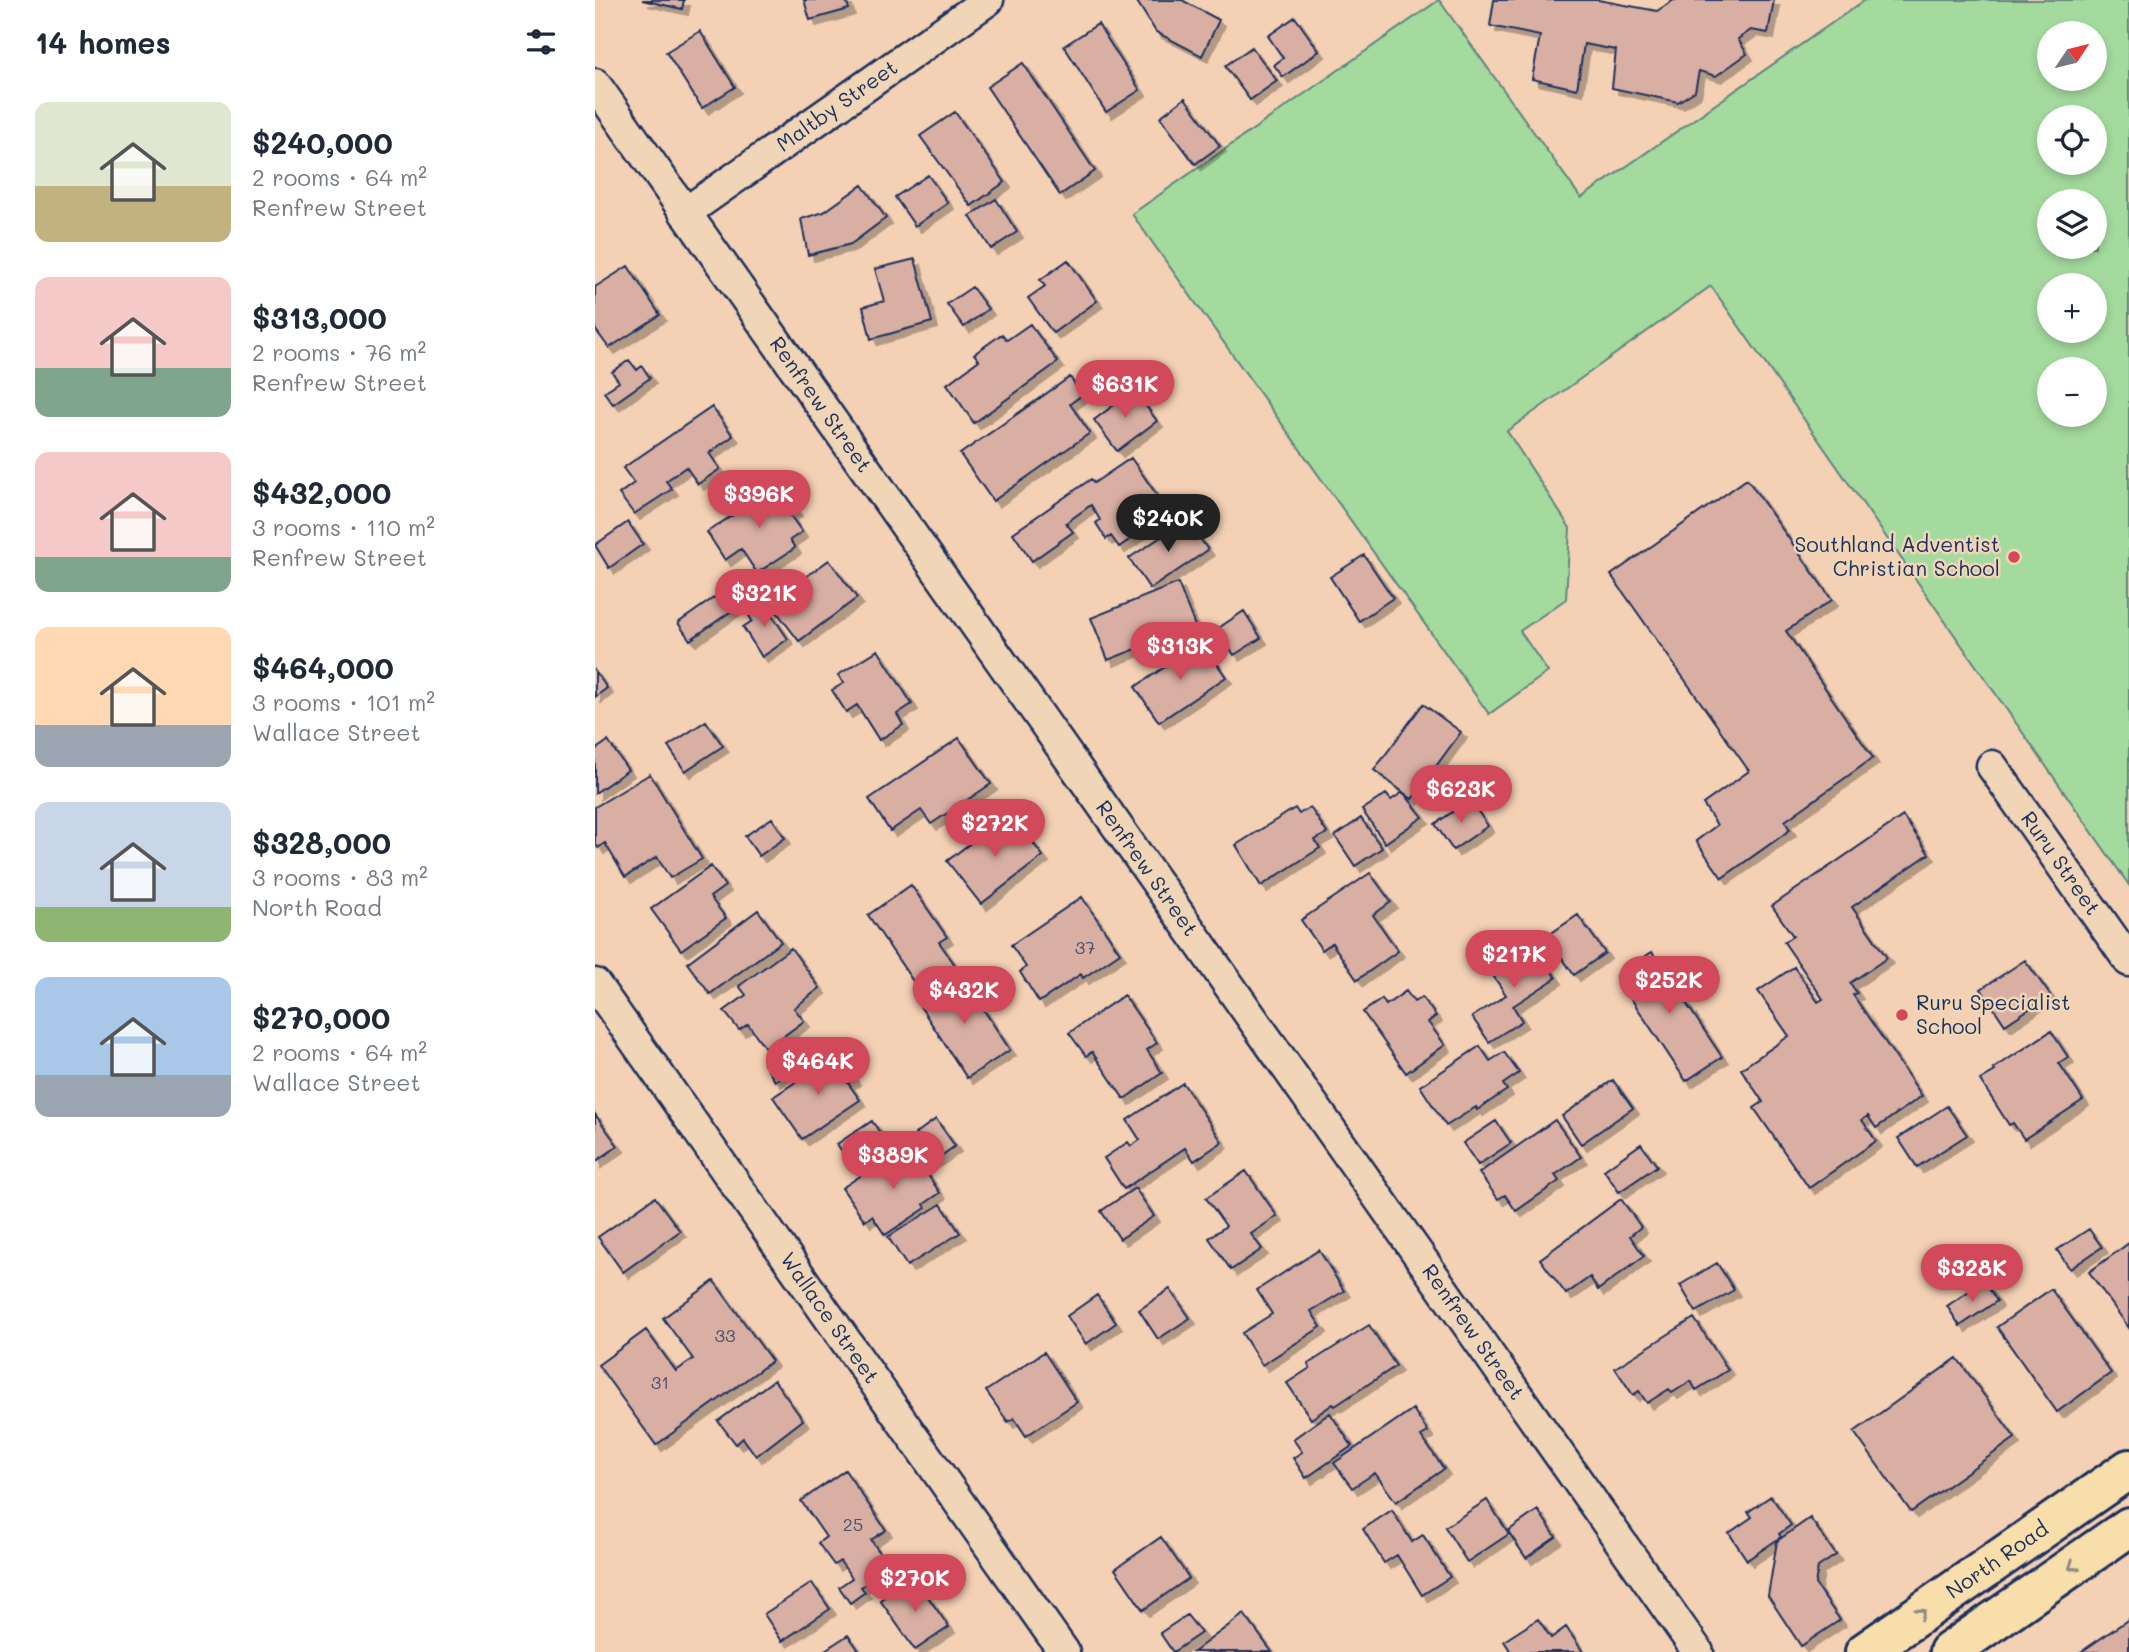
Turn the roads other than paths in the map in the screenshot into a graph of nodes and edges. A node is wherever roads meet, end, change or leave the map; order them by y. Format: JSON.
{"nodes":[{"id":1,"x":988,"y":0,"type":"edge"},
{"id":2,"x":595,"y":84,"type":"edge"},
{"id":3,"x":685,"y":213,"type":"junction"},
{"id":4,"x":1992,"y":766,"type":"dead end"},
{"id":5,"x":2129,"y":961,"type":"edge"},
{"id":6,"x":595,"y":984,"type":"edge"},
{"id":7,"x":2129,"y":1469,"type":"edge"},
{"id":8,"x":2129,"y":1527,"type":"edge"},
{"id":9,"x":1065,"y":1652,"type":"edge"},
{"id":10,"x":1698,"y":1652,"type":"edge"},
{"id":11,"x":1865,"y":1652,"type":"edge"},
{"id":12,"x":1949,"y":1652,"type":"edge"}],
"edges":[{"from":1,"to":3,"type":"street","name":"Maltby Street"},
{"from":2,"to":3,"type":"street","name":"Renfrew Street"},
{"from":3,"to":10,"type":"street","name":"Renfrew Street"},
{"from":4,"to":5,"type":"street","name":"Ruru Street"},
{"from":6,"to":9,"type":"street","name":"Wallace Street"},
{"from":11,"to":7,"type":"main road","name":"North Road","one_way":true},
{"from":8,"to":12,"type":"main road","one_way":true}]}
